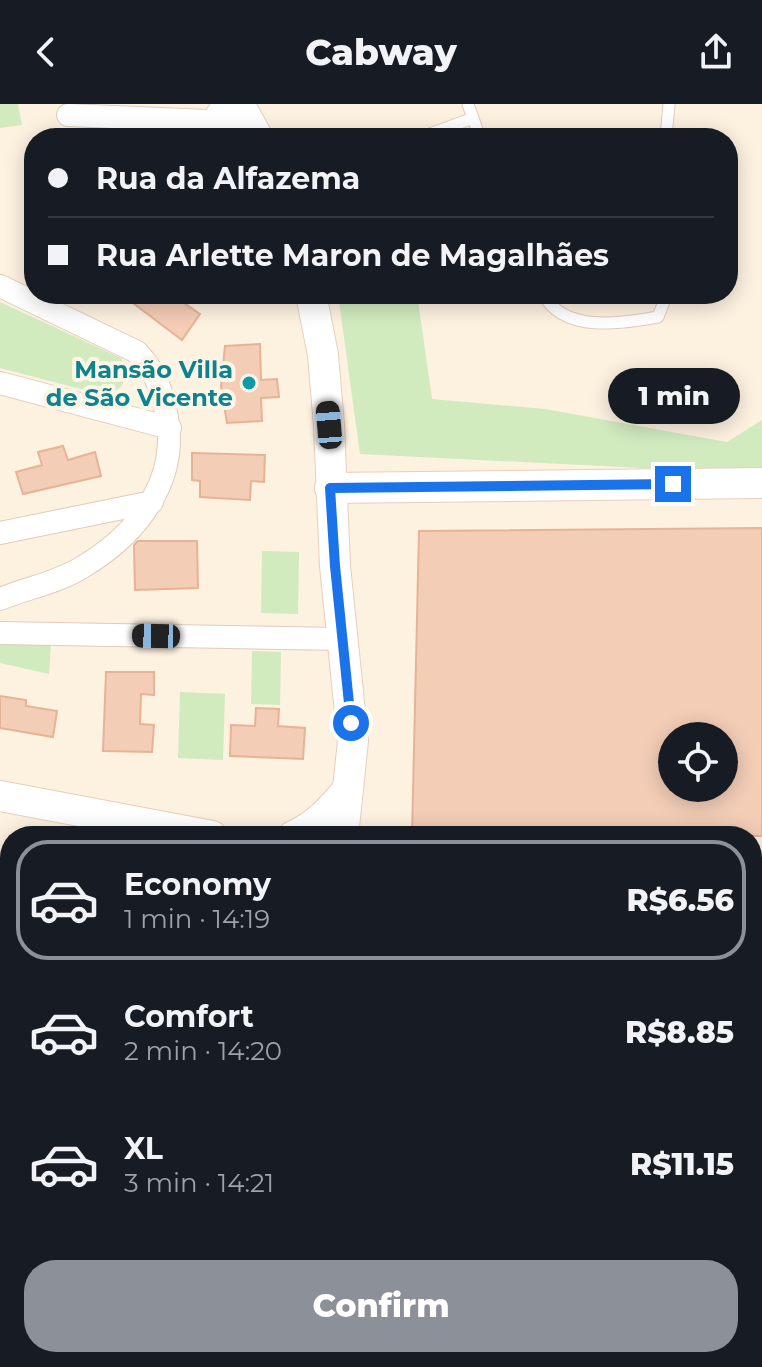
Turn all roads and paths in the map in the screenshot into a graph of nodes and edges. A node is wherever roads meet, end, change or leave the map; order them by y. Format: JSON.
{"nodes":[{"id":1,"x":468,"y":104,"type":"edge"},
{"id":2,"x":669,"y":104,"type":"edge"},
{"id":3,"x":66,"y":110,"type":"edge"},
{"id":4,"x":239,"y":118,"type":"edge"},
{"id":5,"x":473,"y":118,"type":"junction"},
{"id":6,"x":446,"y":128,"type":"edge"},
{"id":7,"x":476,"y":128,"type":"edge"},
{"id":8,"x":667,"y":128,"type":"edge"},
{"id":9,"x":0,"y":286,"type":"edge"},
{"id":10,"x":24,"y":298,"type":"edge"},
{"id":11,"x":37,"y":304,"type":"edge"},
{"id":12,"x":313,"y":304,"type":"edge"},
{"id":13,"x":553,"y":304,"type":"edge"},
{"id":14,"x":663,"y":304,"type":"edge"},
{"id":15,"x":0,"y":383,"type":"edge"},
{"id":16,"x":170,"y":428,"type":"junction"},
{"id":17,"x":762,"y":483,"type":"edge"},
{"id":18,"x":330,"y":488,"type":"junction"},
{"id":19,"x":152,"y":502,"type":"junction"},
{"id":20,"x":0,"y":533,"type":"edge"},
{"id":21,"x":0,"y":599,"type":"edge"},
{"id":22,"x":0,"y":633,"type":"edge"},
{"id":23,"x":343,"y":639,"type":"junction"},
{"id":24,"x":348,"y":789,"type":"junction"},
{"id":25,"x":0,"y":796,"type":"edge"},
{"id":26,"x":159,"y":826,"type":"edge"},
{"id":27,"x":312,"y":826,"type":"edge"},
{"id":28,"x":344,"y":826,"type":"edge"}],
"edges":[{"from":1,"to":5,"type":"lane"},
{"from":2,"to":8,"type":"lane"},
{"from":3,"to":4,"type":"street"},
{"from":5,"to":6,"type":"lane"},
{"from":5,"to":7,"type":"lane"},
{"from":9,"to":10,"type":"street"},
{"from":11,"to":16,"type":"street"},
{"from":12,"to":18,"type":"street"},
{"from":13,"to":14,"type":"lane"},
{"from":15,"to":16,"type":"street"},
{"from":16,"to":19,"type":"street"},
{"from":17,"to":18,"type":"street"},
{"from":18,"to":23,"type":"street"},
{"from":19,"to":20,"type":"street"},
{"from":19,"to":21,"type":"street"},
{"from":22,"to":23,"type":"street"},
{"from":23,"to":24,"type":"street"},
{"from":24,"to":27,"type":"street"},
{"from":24,"to":28,"type":"street"},
{"from":25,"to":26,"type":"street"}]}
